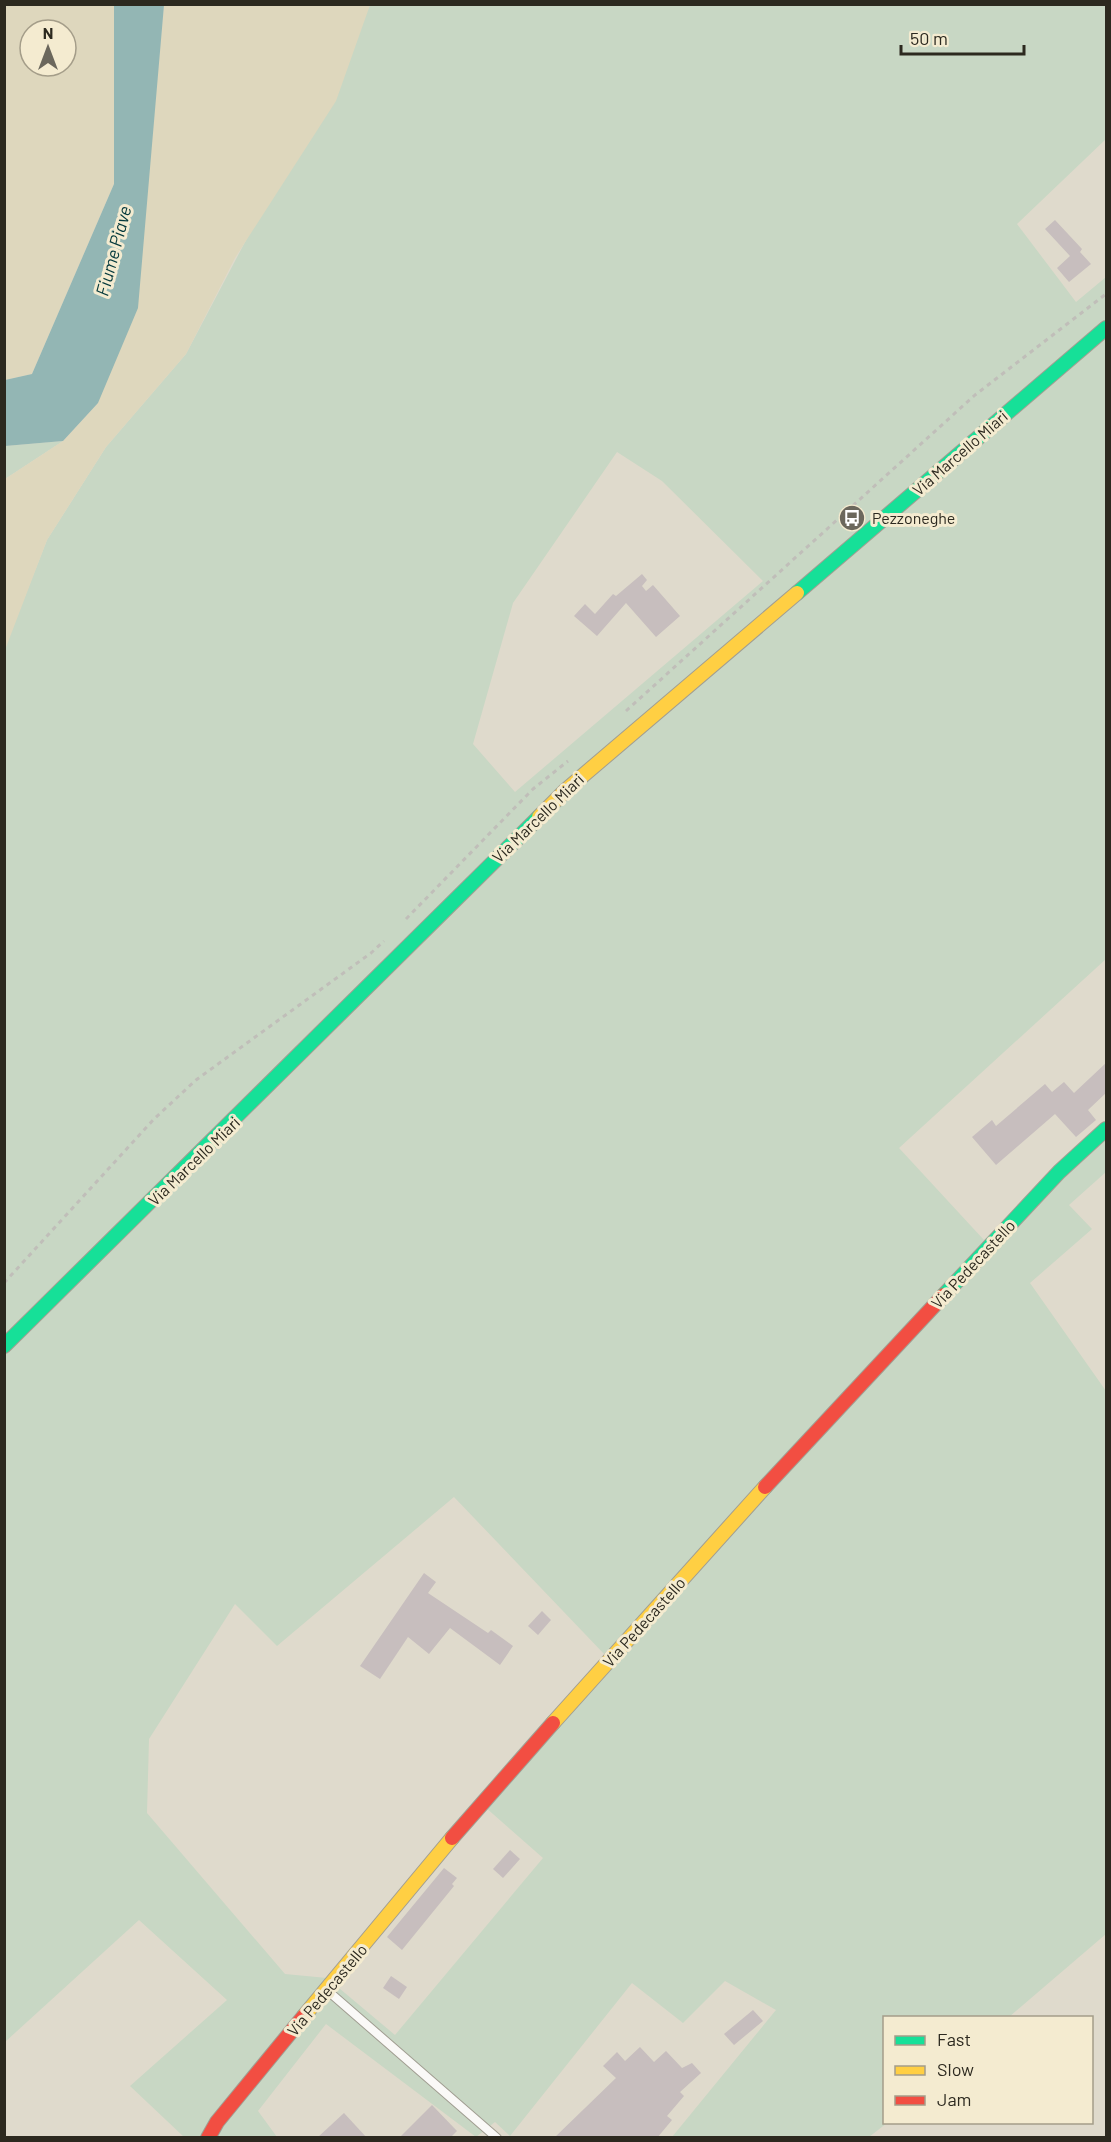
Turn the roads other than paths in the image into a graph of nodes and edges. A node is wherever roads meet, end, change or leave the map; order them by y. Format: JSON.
{"nodes":[{"id":1,"x":1107,"y":328,"type":"edge"},
{"id":2,"x":1107,"y":1129,"type":"edge"},
{"id":3,"x":4,"y":1346,"type":"edge"},
{"id":4,"x":327,"y":1990,"type":"junction"},
{"id":5,"x":208,"y":2138,"type":"edge"},
{"id":6,"x":497,"y":2138,"type":"edge"}],
"edges":[{"from":1,"to":3,"type":"main road","name":"Via Marcello Miari"},
{"from":2,"to":4,"type":"main road","name":"Via Pedecastello"},
{"from":4,"to":5,"type":"main road","name":"Via Pedecastello"},
{"from":4,"to":6,"type":"lane"}]}
